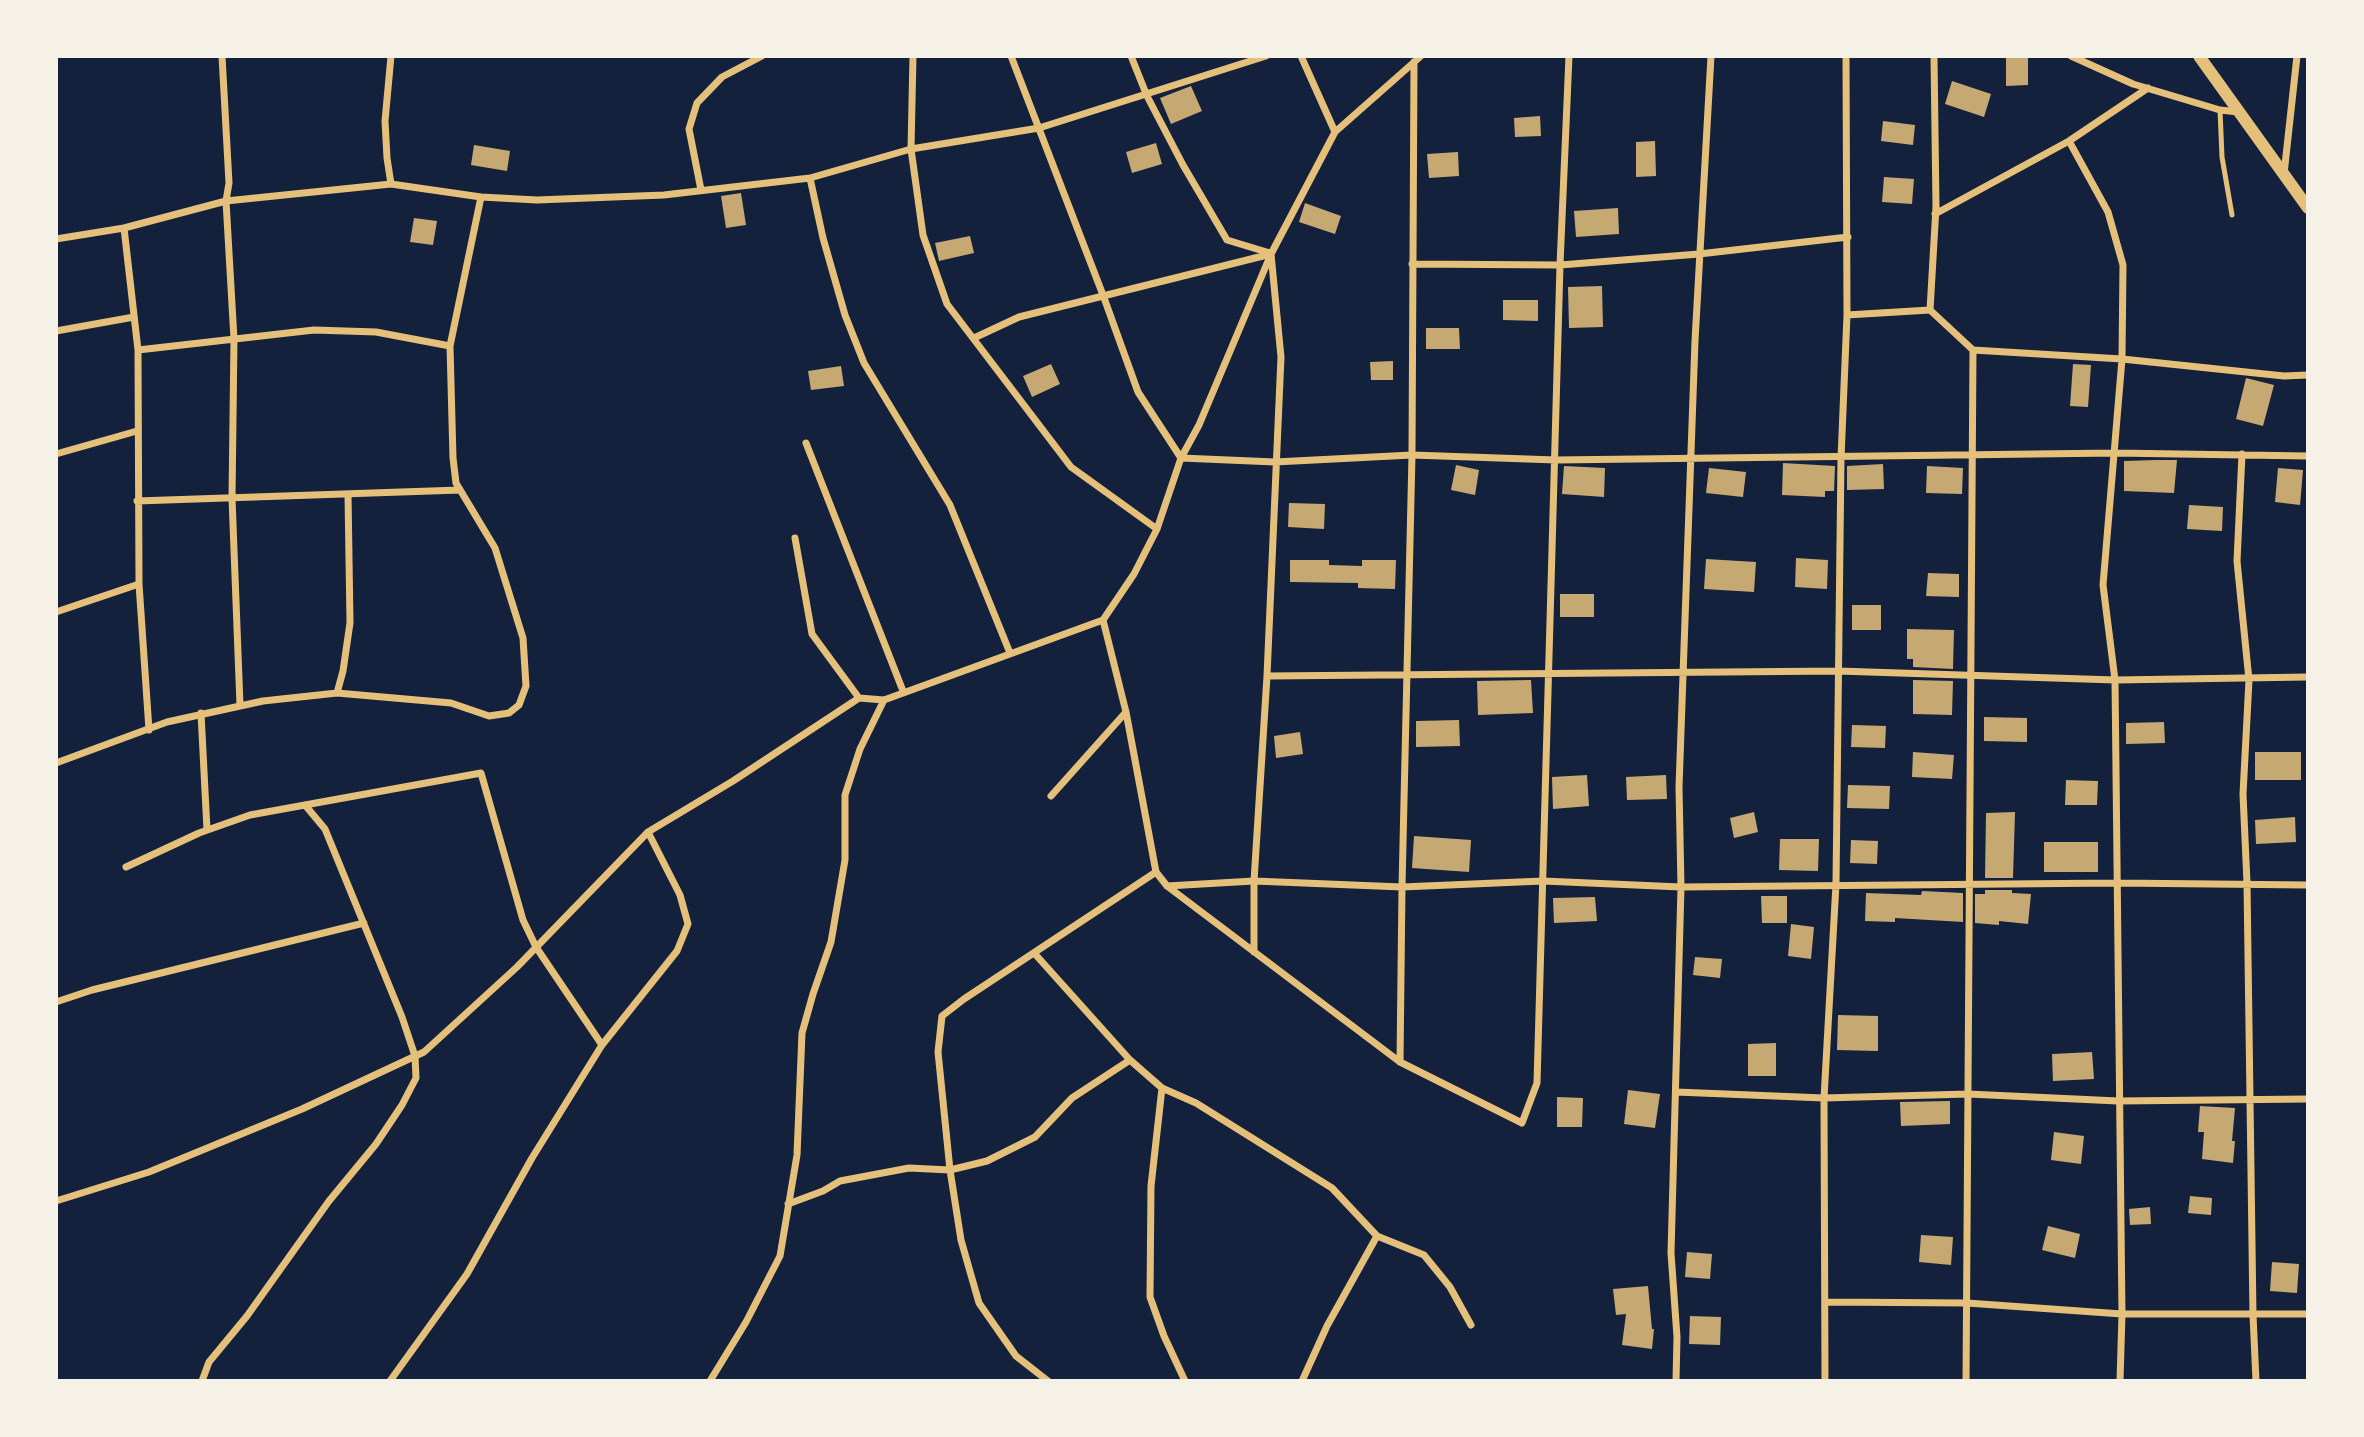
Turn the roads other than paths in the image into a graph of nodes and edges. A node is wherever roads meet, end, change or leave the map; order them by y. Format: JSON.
{"nodes":[{"id":1,"x":222,"y":56,"type":"edge"},
{"id":2,"x":391,"y":56,"type":"edge"},
{"id":3,"x":762,"y":56,"type":"edge"},
{"id":4,"x":913,"y":56,"type":"edge"},
{"id":5,"x":1010,"y":56,"type":"edge"},
{"id":6,"x":1131,"y":56,"type":"edge"},
{"id":7,"x":1266,"y":56,"type":"edge"},
{"id":8,"x":1301,"y":56,"type":"edge"},
{"id":9,"x":1421,"y":56,"type":"edge"},
{"id":10,"x":1569,"y":56,"type":"edge"},
{"id":11,"x":1711,"y":56,"type":"edge"},
{"id":12,"x":1846,"y":56,"type":"edge"},
{"id":13,"x":1934,"y":56,"type":"edge"},
{"id":14,"x":2071,"y":56,"type":"edge"},
{"id":15,"x":2199,"y":56,"type":"edge"},
{"id":16,"x":2297,"y":56,"type":"edge"},
{"id":17,"x":1414,"y":62,"type":"junction"},
{"id":18,"x":2148,"y":88,"type":"junction"},
{"id":19,"x":1147,"y":96,"type":"junction"},
{"id":20,"x":2220,"y":110,"type":"junction"},
{"id":21,"x":2239,"y":112,"type":"junction"},
{"id":22,"x":1039,"y":128,"type":"junction"},
{"id":23,"x":1335,"y":132,"type":"junction"},
{"id":24,"x":2069,"y":141,"type":"junction"},
{"id":25,"x":911,"y":149,"type":"junction"},
{"id":26,"x":2284,"y":175,"type":"junction"},
{"id":27,"x":810,"y":178,"type":"junction"},
{"id":28,"x":391,"y":184,"type":"junction"},
{"id":29,"x":701,"y":190,"type":"junction"},
{"id":30,"x":481,"y":197,"type":"junction"},
{"id":31,"x":226,"y":201,"type":"junction"},
{"id":32,"x":2308,"y":208,"type":"edge"},
{"id":33,"x":1935,"y":214,"type":"junction"},
{"id":34,"x":2232,"y":215,"type":"dead end"},
{"id":35,"x":124,"y":228,"type":"junction"},
{"id":36,"x":1847,"y":237,"type":"junction"},
{"id":37,"x":56,"y":239,"type":"edge"},
{"id":38,"x":1271,"y":254,"type":"junction"},
{"id":39,"x":1699,"y":254,"type":"junction"},
{"id":40,"x":1412,"y":264,"type":"junction"},
{"id":41,"x":1560,"y":265,"type":"junction"},
{"id":42,"x":1103,"y":295,"type":"junction"},
{"id":43,"x":1930,"y":310,"type":"junction"},
{"id":44,"x":1847,"y":315,"type":"junction"},
{"id":45,"x":134,"y":317,"type":"junction"},
{"id":46,"x":56,"y":331,"type":"edge"},
{"id":47,"x":974,"y":338,"type":"junction"},
{"id":48,"x":234,"y":339,"type":"junction"},
{"id":49,"x":450,"y":346,"type":"junction"},
{"id":50,"x":138,"y":350,"type":"junction"},
{"id":51,"x":1973,"y":350,"type":"junction"},
{"id":52,"x":2122,"y":359,"type":"junction"},
{"id":53,"x":2308,"y":375,"type":"edge"},
{"id":54,"x":137,"y":431,"type":"junction"},
{"id":55,"x":806,"y":443,"type":"dead end"},
{"id":56,"x":2115,"y":453,"type":"junction"},
{"id":57,"x":56,"y":454,"type":"edge"},
{"id":58,"x":2242,"y":454,"type":"junction"},
{"id":59,"x":1412,"y":455,"type":"junction"},
{"id":60,"x":1973,"y":455,"type":"junction"},
{"id":61,"x":2308,"y":456,"type":"edge"},
{"id":62,"x":1181,"y":458,"type":"junction"},
{"id":63,"x":1690,"y":458,"type":"junction"},
{"id":64,"x":1841,"y":458,"type":"junction"},
{"id":65,"x":1556,"y":460,"type":"junction"},
{"id":66,"x":1275,"y":462,"type":"junction"},
{"id":67,"x":460,"y":490,"type":"junction"},
{"id":68,"x":348,"y":494,"type":"junction"},
{"id":69,"x":232,"y":498,"type":"junction"},
{"id":70,"x":137,"y":502,"type":"junction"},
{"id":71,"x":1157,"y":530,"type":"junction"},
{"id":72,"x":795,"y":538,"type":"dead end"},
{"id":73,"x":139,"y":584,"type":"junction"},
{"id":74,"x":56,"y":612,"type":"edge"},
{"id":75,"x":1103,"y":620,"type":"junction"},
{"id":76,"x":1010,"y":653,"type":"junction"},
{"id":77,"x":1838,"y":671,"type":"junction"},
{"id":78,"x":1684,"y":672,"type":"junction"},
{"id":79,"x":1547,"y":673,"type":"junction"},
{"id":80,"x":1267,"y":676,"type":"junction"},
{"id":81,"x":1408,"y":676,"type":"junction"},
{"id":82,"x":1971,"y":676,"type":"junction"},
{"id":83,"x":2308,"y":677,"type":"edge"},
{"id":84,"x":2116,"y":680,"type":"junction"},
{"id":85,"x":2249,"y":680,"type":"junction"},
{"id":86,"x":903,"y":691,"type":"junction"},
{"id":87,"x":337,"y":693,"type":"junction"},
{"id":88,"x":859,"y":698,"type":"junction"},
{"id":89,"x":884,"y":700,"type":"junction"},
{"id":90,"x":240,"y":705,"type":"junction"},
{"id":91,"x":1126,"y":712,"type":"junction"},
{"id":92,"x":201,"y":713,"type":"junction"},
{"id":93,"x":149,"y":730,"type":"junction"},
{"id":94,"x":56,"y":763,"type":"edge"},
{"id":95,"x":1051,"y":796,"type":"dead end"},
{"id":96,"x":305,"y":805,"type":"junction"},
{"id":97,"x":207,"y":830,"type":"junction"},
{"id":98,"x":648,"y":832,"type":"junction"},
{"id":99,"x":126,"y":867,"type":"dead end"},
{"id":100,"x":1156,"y":872,"type":"junction"},
{"id":101,"x":1543,"y":880,"type":"junction"},
{"id":102,"x":1254,"y":881,"type":"junction"},
{"id":103,"x":2116,"y":883,"type":"junction"},
{"id":104,"x":2247,"y":883,"type":"junction"},
{"id":105,"x":1836,"y":884,"type":"junction"},
{"id":106,"x":2308,"y":885,"type":"edge"},
{"id":107,"x":1167,"y":886,"type":"junction"},
{"id":108,"x":1970,"y":886,"type":"junction"},
{"id":109,"x":1402,"y":887,"type":"junction"},
{"id":110,"x":1681,"y":887,"type":"junction"},
{"id":111,"x":364,"y":923,"type":"junction"},
{"id":112,"x":536,"y":947,"type":"junction"},
{"id":113,"x":1254,"y":952,"type":"junction"},
{"id":114,"x":1035,"y":954,"type":"junction"},
{"id":115,"x":56,"y":1002,"type":"edge"},
{"id":116,"x":602,"y":1045,"type":"junction"},
{"id":117,"x":415,"y":1056,"type":"junction"},
{"id":118,"x":1130,"y":1060,"type":"junction"},
{"id":119,"x":1400,"y":1062,"type":"junction"},
{"id":120,"x":1162,"y":1088,"type":"junction"},
{"id":121,"x":1676,"y":1092,"type":"junction"},
{"id":122,"x":1968,"y":1094,"type":"junction"},
{"id":123,"x":1824,"y":1098,"type":"junction"},
{"id":124,"x":2249,"y":1099,"type":"junction"},
{"id":125,"x":2308,"y":1099,"type":"edge"},
{"id":126,"x":2119,"y":1101,"type":"junction"},
{"id":127,"x":950,"y":1170,"type":"junction"},
{"id":128,"x":56,"y":1201,"type":"edge"},
{"id":129,"x":788,"y":1203,"type":"junction"},
{"id":130,"x":1377,"y":1236,"type":"junction"},
{"id":131,"x":1826,"y":1302,"type":"junction"},
{"id":132,"x":1967,"y":1303,"type":"junction"},
{"id":133,"x":2122,"y":1314,"type":"junction"},
{"id":134,"x":2308,"y":1314,"type":"edge"},
{"id":135,"x":2253,"y":1315,"type":"junction"},
{"id":136,"x":1471,"y":1325,"type":"dead end"},
{"id":137,"x":202,"y":1381,"type":"edge"},
{"id":138,"x":390,"y":1381,"type":"edge"},
{"id":139,"x":709,"y":1381,"type":"edge"},
{"id":140,"x":1048,"y":1381,"type":"edge"},
{"id":141,"x":1185,"y":1381,"type":"edge"},
{"id":142,"x":1302,"y":1381,"type":"edge"},
{"id":143,"x":1676,"y":1381,"type":"edge"},
{"id":144,"x":1825,"y":1381,"type":"edge"},
{"id":145,"x":1966,"y":1381,"type":"edge"},
{"id":146,"x":2120,"y":1381,"type":"edge"},
{"id":147,"x":2256,"y":1381,"type":"edge"}],
"edges":[{"from":1,"to":31,"type":"street"},
{"from":2,"to":28,"type":"street"},
{"from":3,"to":29,"type":"street"},
{"from":4,"to":25,"type":"street"},
{"from":5,"to":22,"type":"street"},
{"from":6,"to":19,"type":"street"},
{"from":7,"to":19,"type":"street"},
{"from":8,"to":23,"type":"street"},
{"from":9,"to":17,"type":"street"},
{"from":10,"to":41,"type":"street"},
{"from":11,"to":39,"type":"street"},
{"from":12,"to":36,"type":"street"},
{"from":13,"to":33,"type":"street"},
{"from":14,"to":18,"type":"street"},
{"from":15,"to":21,"type":"street"},
{"from":16,"to":26,"type":"street"},
{"from":17,"to":23,"type":"street"},
{"from":17,"to":40,"type":"street"},
{"from":18,"to":20,"type":"street"},
{"from":18,"to":24,"type":"street"},
{"from":19,"to":22,"type":"street"},
{"from":19,"to":38,"type":"street"},
{"from":20,"to":21,"type":"street"},
{"from":20,"to":34,"type":"lane"},
{"from":21,"to":26,"type":"street"},
{"from":22,"to":25,"type":"street"},
{"from":22,"to":42,"type":"street"},
{"from":23,"to":38,"type":"street"},
{"from":24,"to":33,"type":"street"},
{"from":24,"to":52,"type":"street"},
{"from":25,"to":27,"type":"street"},
{"from":25,"to":47,"type":"street"},
{"from":26,"to":32,"type":"street"},
{"from":27,"to":29,"type":"street"},
{"from":27,"to":76,"type":"street"},
{"from":28,"to":30,"type":"street"},
{"from":28,"to":31,"type":"street"},
{"from":29,"to":30,"type":"street"},
{"from":30,"to":49,"type":"street"},
{"from":31,"to":35,"type":"street"},
{"from":31,"to":48,"type":"street"},
{"from":33,"to":43,"type":"street"},
{"from":35,"to":37,"type":"street"},
{"from":35,"to":45,"type":"street"},
{"from":36,"to":39,"type":"street"},
{"from":36,"to":44,"type":"street"},
{"from":38,"to":42,"type":"street"},
{"from":38,"to":62,"type":"street"},
{"from":38,"to":66,"type":"street"},
{"from":39,"to":41,"type":"street"},
{"from":39,"to":63,"type":"street"},
{"from":40,"to":41,"type":"street"},
{"from":40,"to":59,"type":"street"},
{"from":41,"to":65,"type":"street"},
{"from":42,"to":47,"type":"street"},
{"from":42,"to":62,"type":"street"},
{"from":43,"to":44,"type":"street"},
{"from":43,"to":51,"type":"street"},
{"from":44,"to":64,"type":"street"},
{"from":45,"to":46,"type":"street"},
{"from":45,"to":50,"type":"street"},
{"from":47,"to":71,"type":"street"},
{"from":48,"to":49,"type":"street"},
{"from":48,"to":50,"type":"street"},
{"from":48,"to":69,"type":"street"},
{"from":49,"to":67,"type":"street"},
{"from":50,"to":54,"type":"street"},
{"from":51,"to":52,"type":"street"},
{"from":51,"to":60,"type":"street"},
{"from":52,"to":53,"type":"street"},
{"from":52,"to":56,"type":"street"},
{"from":54,"to":57,"type":"street"},
{"from":54,"to":70,"type":"street"},
{"from":55,"to":86,"type":"street"},
{"from":56,"to":58,"type":"street"},
{"from":56,"to":60,"type":"street"},
{"from":56,"to":84,"type":"street"},
{"from":58,"to":61,"type":"street"},
{"from":58,"to":85,"type":"street"},
{"from":59,"to":65,"type":"street"},
{"from":59,"to":66,"type":"street"},
{"from":59,"to":81,"type":"street"},
{"from":60,"to":64,"type":"street"},
{"from":60,"to":82,"type":"street"},
{"from":62,"to":66,"type":"street"},
{"from":62,"to":71,"type":"street"},
{"from":63,"to":64,"type":"street"},
{"from":63,"to":65,"type":"street"},
{"from":63,"to":78,"type":"street"},
{"from":64,"to":77,"type":"street"},
{"from":65,"to":79,"type":"street"},
{"from":66,"to":80,"type":"street"},
{"from":67,"to":68,"type":"street"},
{"from":67,"to":87,"type":"street"},
{"from":68,"to":69,"type":"street"},
{"from":68,"to":87,"type":"street"},
{"from":69,"to":70,"type":"street"},
{"from":69,"to":90,"type":"street"},
{"from":70,"to":73,"type":"street"},
{"from":71,"to":75,"type":"street"},
{"from":72,"to":88,"type":"street"},
{"from":73,"to":74,"type":"street"},
{"from":73,"to":93,"type":"street"},
{"from":75,"to":76,"type":"street"},
{"from":75,"to":91,"type":"street"},
{"from":76,"to":86,"type":"street"},
{"from":77,"to":78,"type":"street"},
{"from":77,"to":82,"type":"street"},
{"from":77,"to":105,"type":"street"},
{"from":78,"to":79,"type":"street"},
{"from":78,"to":110,"type":"street"},
{"from":79,"to":81,"type":"street"},
{"from":79,"to":101,"type":"street"},
{"from":80,"to":81,"type":"street"},
{"from":80,"to":102,"type":"street"},
{"from":81,"to":109,"type":"street"},
{"from":82,"to":84,"type":"street"},
{"from":82,"to":108,"type":"street"},
{"from":83,"to":85,"type":"street"},
{"from":84,"to":85,"type":"street"},
{"from":84,"to":103,"type":"street"},
{"from":85,"to":104,"type":"street"},
{"from":86,"to":89,"type":"street"},
{"from":87,"to":90,"type":"street"},
{"from":88,"to":89,"type":"street"},
{"from":88,"to":98,"type":"street"},
{"from":89,"to":129,"type":"street"},
{"from":90,"to":92,"type":"street"},
{"from":91,"to":95,"type":"street"},
{"from":91,"to":100,"type":"street"},
{"from":92,"to":93,"type":"street"},
{"from":92,"to":97,"type":"street"},
{"from":93,"to":94,"type":"street"},
{"from":96,"to":97,"type":"street"},
{"from":96,"to":111,"type":"street"},
{"from":96,"to":112,"type":"street"},
{"from":97,"to":99,"type":"street"},
{"from":98,"to":112,"type":"street"},
{"from":98,"to":116,"type":"street"},
{"from":100,"to":107,"type":"street"},
{"from":100,"to":114,"type":"street"},
{"from":101,"to":109,"type":"street"},
{"from":101,"to":110,"type":"street"},
{"from":101,"to":119,"type":"street"},
{"from":102,"to":107,"type":"street"},
{"from":102,"to":109,"type":"street"},
{"from":102,"to":113,"type":"street"},
{"from":103,"to":104,"type":"street"},
{"from":103,"to":108,"type":"street"},
{"from":103,"to":126,"type":"street"},
{"from":104,"to":106,"type":"street"},
{"from":104,"to":124,"type":"street"},
{"from":105,"to":108,"type":"street"},
{"from":105,"to":110,"type":"street"},
{"from":105,"to":123,"type":"street"},
{"from":107,"to":113,"type":"street"},
{"from":108,"to":122,"type":"street"},
{"from":109,"to":119,"type":"street"},
{"from":110,"to":121,"type":"street"},
{"from":111,"to":115,"type":"street"},
{"from":111,"to":117,"type":"street"},
{"from":112,"to":116,"type":"street"},
{"from":112,"to":117,"type":"street"},
{"from":113,"to":119,"type":"street"},
{"from":114,"to":118,"type":"street"},
{"from":114,"to":127,"type":"street"},
{"from":116,"to":138,"type":"street"},
{"from":117,"to":128,"type":"street"},
{"from":117,"to":137,"type":"street"},
{"from":118,"to":120,"type":"street"},
{"from":118,"to":127,"type":"street"},
{"from":120,"to":130,"type":"street"},
{"from":120,"to":141,"type":"street"},
{"from":121,"to":123,"type":"street"},
{"from":121,"to":143,"type":"street"},
{"from":122,"to":123,"type":"street"},
{"from":122,"to":126,"type":"street"},
{"from":122,"to":132,"type":"street"},
{"from":123,"to":131,"type":"street"},
{"from":124,"to":125,"type":"street"},
{"from":124,"to":126,"type":"street"},
{"from":124,"to":135,"type":"street"},
{"from":126,"to":133,"type":"street"},
{"from":127,"to":129,"type":"street"},
{"from":127,"to":140,"type":"street"},
{"from":129,"to":139,"type":"street"},
{"from":130,"to":136,"type":"street"},
{"from":130,"to":142,"type":"street"},
{"from":131,"to":132,"type":"street"},
{"from":131,"to":144,"type":"street"},
{"from":132,"to":133,"type":"street"},
{"from":132,"to":145,"type":"street"},
{"from":133,"to":135,"type":"street"},
{"from":133,"to":146,"type":"street"},
{"from":134,"to":135,"type":"street"},
{"from":135,"to":147,"type":"street"}]}
